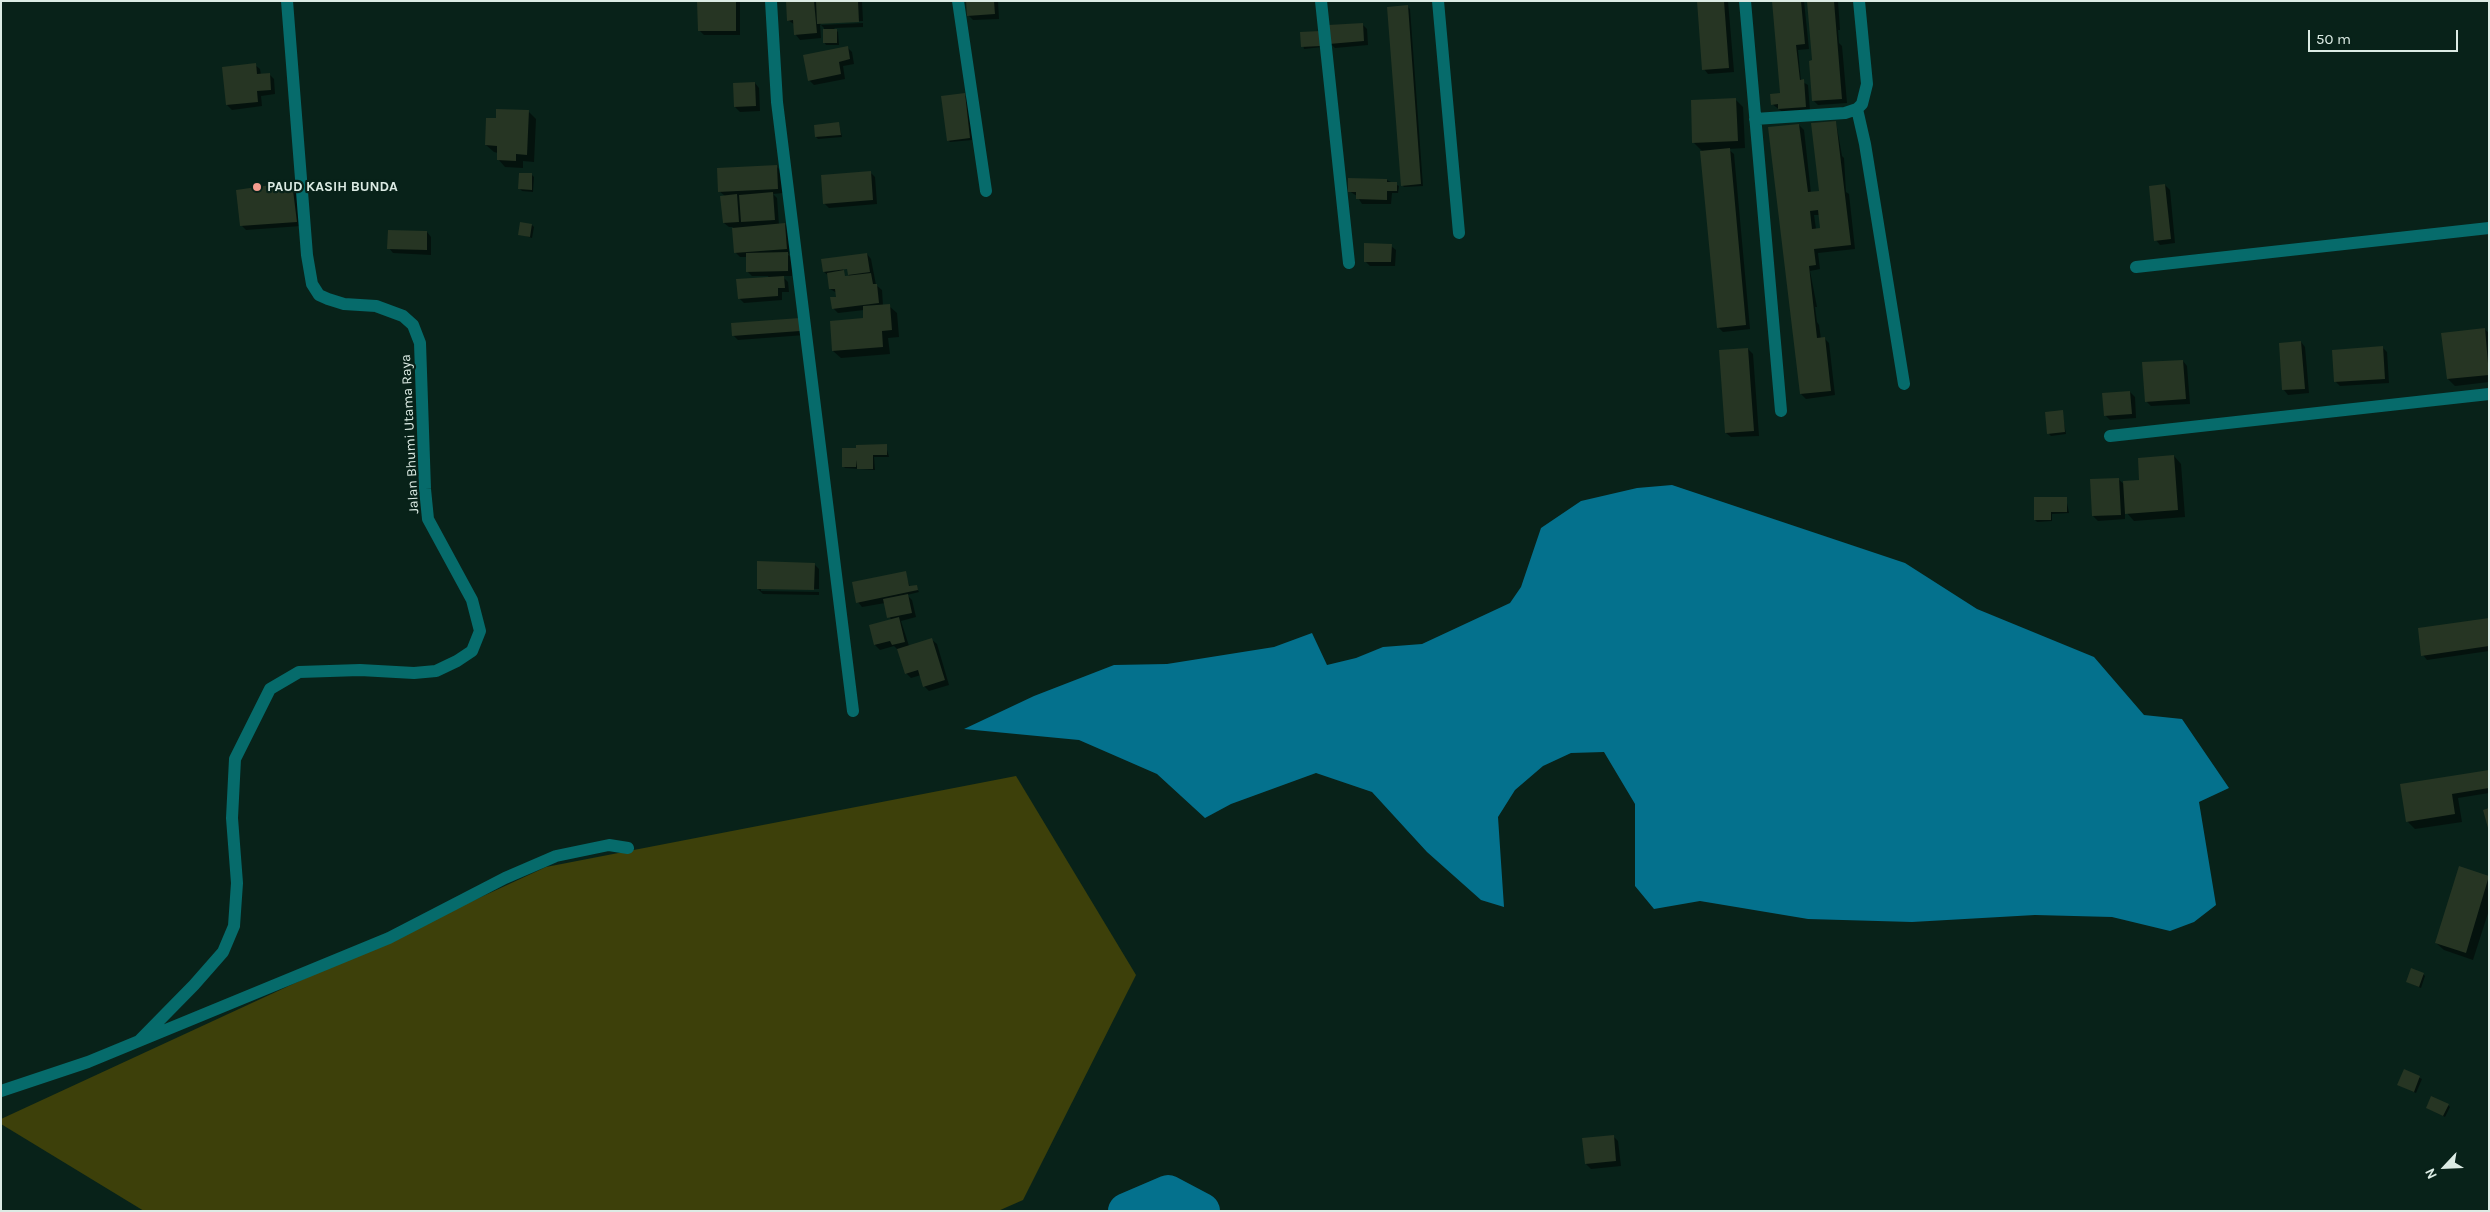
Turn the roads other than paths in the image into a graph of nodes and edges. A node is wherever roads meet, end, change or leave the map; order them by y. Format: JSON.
{"nodes":[{"id":1,"x":287,"y":1,"type":"edge"},
{"id":2,"x":771,"y":1,"type":"edge"},
{"id":3,"x":958,"y":1,"type":"edge"},
{"id":4,"x":1321,"y":1,"type":"edge"},
{"id":5,"x":1438,"y":1,"type":"edge"},
{"id":6,"x":1745,"y":1,"type":"edge"},
{"id":7,"x":1859,"y":1,"type":"edge"},
{"id":8,"x":1857,"y":109,"type":"junction"},
{"id":9,"x":1755,"y":119,"type":"junction"},
{"id":10,"x":986,"y":191,"type":"dead end"},
{"id":11,"x":2489,"y":228,"type":"edge"},
{"id":12,"x":1459,"y":233,"type":"dead end"},
{"id":13,"x":1349,"y":263,"type":"dead end"},
{"id":14,"x":2136,"y":267,"type":"dead end"},
{"id":15,"x":1904,"y":384,"type":"dead end"},
{"id":16,"x":2489,"y":394,"type":"edge"},
{"id":17,"x":1781,"y":411,"type":"dead end"},
{"id":18,"x":2110,"y":436,"type":"dead end"},
{"id":19,"x":853,"y":711,"type":"dead end"},
{"id":20,"x":628,"y":848,"type":"dead end"},
{"id":21,"x":140,"y":1040,"type":"junction"},
{"id":22,"x":1,"y":1091,"type":"edge"}],
"edges":[{"from":1,"to":21,"type":"street","name":"Jalan Bhumi Utama Raya"},
{"from":2,"to":19,"type":"street"},
{"from":3,"to":10,"type":"street"},
{"from":4,"to":13,"type":"street"},
{"from":5,"to":12,"type":"street"},
{"from":6,"to":9,"type":"street"},
{"from":7,"to":8,"type":"street"},
{"from":8,"to":9,"type":"street"},
{"from":8,"to":15,"type":"street"},
{"from":9,"to":17,"type":"street"},
{"from":11,"to":14,"type":"street"},
{"from":16,"to":18,"type":"street"},
{"from":20,"to":21,"type":"street"},
{"from":21,"to":22,"type":"street"}]}
